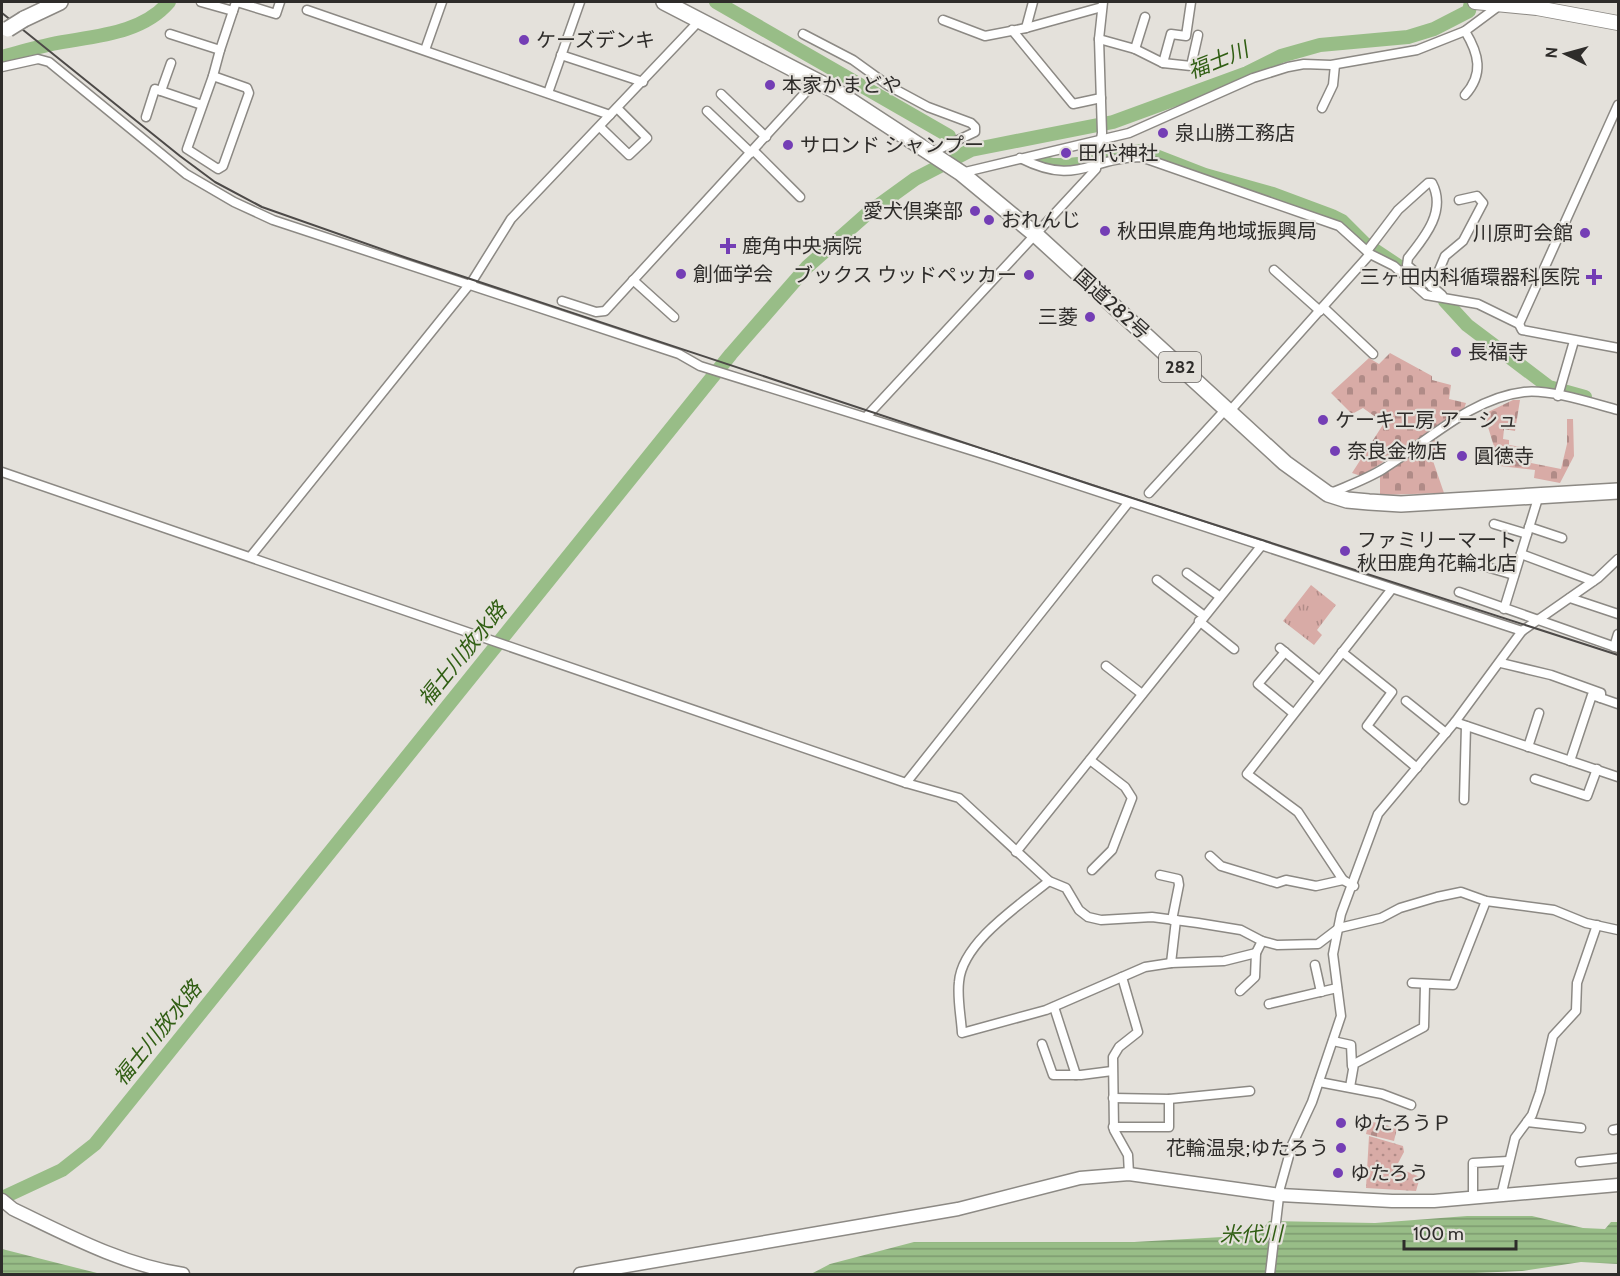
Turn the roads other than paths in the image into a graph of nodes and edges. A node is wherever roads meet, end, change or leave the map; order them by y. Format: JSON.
{"nodes":[{"id":1,"x":60,"y":2,"type":"edge"},
{"id":2,"x":201,"y":2,"type":"edge"},
{"id":3,"x":236,"y":2,"type":"edge"},
{"id":4,"x":280,"y":2,"type":"edge"},
{"id":5,"x":442,"y":2,"type":"edge"},
{"id":6,"x":580,"y":2,"type":"edge"},
{"id":7,"x":664,"y":2,"type":"edge"},
{"id":8,"x":1033,"y":2,"type":"edge"},
{"id":9,"x":1191,"y":2,"type":"edge"},
{"id":10,"x":1480,"y":2,"type":"edge"},
{"id":11,"x":1103,"y":4,"type":"edge"},
{"id":12,"x":1504,"y":4,"type":"edge"},
{"id":13,"x":687,"y":7,"type":"edge"},
{"id":14,"x":307,"y":10,"type":"dead end"},
{"id":15,"x":232,"y":12,"type":"junction"},
{"id":16,"x":1145,"y":17,"type":"dead end"},
{"id":17,"x":700,"y":20,"type":"junction"},
{"id":18,"x":944,"y":20,"type":"dead end"},
{"id":19,"x":1618,"y":22,"type":"edge"},
{"id":20,"x":1026,"y":28,"type":"junction"},
{"id":21,"x":5,"y":30,"type":"edge"},
{"id":22,"x":1012,"y":30,"type":"junction"},
{"id":23,"x":1466,"y":32,"type":"junction"},
{"id":24,"x":170,"y":34,"type":"dead end"},
{"id":25,"x":803,"y":34,"type":"dead end"},
{"id":26,"x":1198,"y":35,"type":"dead end"},
{"id":27,"x":1099,"y":39,"type":"junction"},
{"id":28,"x":220,"y":50,"type":"junction"},
{"id":29,"x":425,"y":50,"type":"junction"},
{"id":30,"x":1136,"y":50,"type":"junction"},
{"id":31,"x":561,"y":55,"type":"junction"},
{"id":32,"x":171,"y":63,"type":"dead end"},
{"id":33,"x":1163,"y":63,"type":"junction"},
{"id":34,"x":1335,"y":65,"type":"junction"},
{"id":35,"x":2,"y":67,"type":"edge"},
{"id":36,"x":213,"y":76,"type":"junction"},
{"id":37,"x":817,"y":80,"type":"junction"},
{"id":38,"x":643,"y":82,"type":"junction"},
{"id":39,"x":161,"y":91,"type":"junction"},
{"id":40,"x":548,"y":93,"type":"junction"},
{"id":41,"x":721,"y":94,"type":"dead end"},
{"id":42,"x":1465,"y":95,"type":"dead end"},
{"id":43,"x":1101,"y":102,"type":"junction"},
{"id":44,"x":202,"y":105,"type":"junction"},
{"id":45,"x":1618,"y":105,"type":"edge"},
{"id":46,"x":617,"y":108,"type":"junction"},
{"id":47,"x":1322,"y":108,"type":"dead end"},
{"id":48,"x":706,"y":111,"type":"dead end"},
{"id":49,"x":610,"y":115,"type":"junction"},
{"id":50,"x":146,"y":117,"type":"dead end"},
{"id":51,"x":600,"y":127,"type":"junction"},
{"id":52,"x":1102,"y":136,"type":"junction"},
{"id":53,"x":766,"y":137,"type":"junction"},
{"id":54,"x":752,"y":152,"type":"junction"},
{"id":55,"x":932,"y":154,"type":"junction"},
{"id":56,"x":1020,"y":158,"type":"junction"},
{"id":57,"x":1099,"y":160,"type":"junction"},
{"id":58,"x":961,"y":173,"type":"junction"},
{"id":59,"x":800,"y":197,"type":"dead end"},
{"id":60,"x":1459,"y":200,"type":"dead end"},
{"id":61,"x":1036,"y":235,"type":"junction"},
{"id":62,"x":1368,"y":253,"type":"junction"},
{"id":63,"x":1274,"y":270,"type":"dead end"},
{"id":64,"x":633,"y":280,"type":"junction"},
{"id":65,"x":468,"y":286,"type":"junction"},
{"id":66,"x":1432,"y":287,"type":"junction"},
{"id":67,"x":1445,"y":297,"type":"junction"},
{"id":68,"x":562,"y":301,"type":"dead end"},
{"id":69,"x":1321,"y":309,"type":"junction"},
{"id":70,"x":674,"y":317,"type":"dead end"},
{"id":71,"x":1519,"y":324,"type":"junction"},
{"id":72,"x":1574,"y":341,"type":"junction"},
{"id":73,"x":1618,"y":348,"type":"edge"},
{"id":74,"x":1373,"y":354,"type":"dead end"},
{"id":75,"x":1558,"y":393,"type":"junction"},
{"id":76,"x":1228,"y":410,"type":"junction"},
{"id":77,"x":1618,"y":410,"type":"edge"},
{"id":78,"x":866,"y":417,"type":"junction"},
{"id":79,"x":2,"y":472,"type":"edge"},
{"id":80,"x":1618,"y":491,"type":"edge"},
{"id":81,"x":1149,"y":493,"type":"dead end"},
{"id":82,"x":1329,"y":494,"type":"junction"},
{"id":83,"x":1539,"y":495,"type":"junction"},
{"id":84,"x":1128,"y":502,"type":"junction"},
{"id":85,"x":1494,"y":524,"type":"dead end"},
{"id":86,"x":1528,"y":530,"type":"junction"},
{"id":87,"x":1562,"y":538,"type":"dead end"},
{"id":88,"x":1262,"y":545,"type":"junction"},
{"id":89,"x":1521,"y":554,"type":"junction"},
{"id":90,"x":251,"y":556,"type":"junction"},
{"id":91,"x":1618,"y":559,"type":"edge"},
{"id":92,"x":1480,"y":565,"type":"dead end"},
{"id":93,"x":1186,"y":573,"type":"dead end"},
{"id":94,"x":1514,"y":576,"type":"junction"},
{"id":95,"x":1157,"y":580,"type":"dead end"},
{"id":96,"x":1593,"y":581,"type":"junction"},
{"id":97,"x":1391,"y":590,"type":"junction"},
{"id":98,"x":1459,"y":592,"type":"dead end"},
{"id":99,"x":1219,"y":596,"type":"junction"},
{"id":100,"x":1570,"y":598,"type":"junction"},
{"id":101,"x":1504,"y":609,"type":"junction"},
{"id":102,"x":1618,"y":614,"type":"edge"},
{"id":103,"x":1201,"y":618,"type":"junction"},
{"id":104,"x":1537,"y":621,"type":"junction"},
{"id":105,"x":1522,"y":631,"type":"junction"},
{"id":106,"x":1618,"y":634,"type":"edge"},
{"id":107,"x":1234,"y":648,"type":"dead end"},
{"id":108,"x":1616,"y":648,"type":"edge"},
{"id":109,"x":1342,"y":652,"type":"junction"},
{"id":110,"x":1501,"y":663,"type":"junction"},
{"id":111,"x":1106,"y":666,"type":"dead end"},
{"id":112,"x":1319,"y":680,"type":"junction"},
{"id":113,"x":1142,"y":694,"type":"junction"},
{"id":114,"x":1601,"y":698,"type":"junction"},
{"id":115,"x":1406,"y":701,"type":"dead end"},
{"id":116,"x":1618,"y":704,"type":"edge"},
{"id":117,"x":1293,"y":713,"type":"junction"},
{"id":118,"x":1539,"y":713,"type":"dead end"},
{"id":119,"x":1455,"y":722,"type":"junction"},
{"id":120,"x":1466,"y":726,"type":"junction"},
{"id":121,"x":1446,"y":733,"type":"junction"},
{"id":122,"x":1528,"y":747,"type":"junction"},
{"id":123,"x":1090,"y":760,"type":"junction"},
{"id":124,"x":1570,"y":760,"type":"junction"},
{"id":125,"x":1417,"y":768,"type":"junction"},
{"id":126,"x":1597,"y":769,"type":"junction"},
{"id":127,"x":1618,"y":777,"type":"edge"},
{"id":128,"x":1535,"y":779,"type":"dead end"},
{"id":129,"x":906,"y":783,"type":"junction"},
{"id":130,"x":1464,"y":800,"type":"dead end"},
{"id":131,"x":1016,"y":852,"type":"junction"},
{"id":132,"x":1210,"y":856,"type":"dead end"},
{"id":133,"x":1092,"y":870,"type":"dead end"},
{"id":134,"x":1160,"y":875,"type":"dead end"},
{"id":135,"x":1343,"y":880,"type":"junction"},
{"id":136,"x":1049,"y":881,"type":"junction"},
{"id":137,"x":1354,"y":886,"type":"junction"},
{"id":138,"x":1485,"y":901,"type":"junction"},
{"id":139,"x":1174,"y":920,"type":"junction"},
{"id":140,"x":1598,"y":926,"type":"junction"},
{"id":141,"x":1339,"y":928,"type":"junction"},
{"id":142,"x":1618,"y":930,"type":"edge"},
{"id":143,"x":1262,"y":941,"type":"junction"},
{"id":144,"x":1256,"y":953,"type":"junction"},
{"id":145,"x":1171,"y":963,"type":"junction"},
{"id":146,"x":1315,"y":965,"type":"dead end"},
{"id":147,"x":1122,"y":977,"type":"junction"},
{"id":148,"x":1412,"y":983,"type":"dead end"},
{"id":149,"x":1425,"y":985,"type":"junction"},
{"id":150,"x":1337,"y":988,"type":"junction"},
{"id":151,"x":1240,"y":991,"type":"dead end"},
{"id":152,"x":1321,"y":992,"type":"junction"},
{"id":153,"x":1269,"y":1004,"type":"dead end"},
{"id":154,"x":1054,"y":1007,"type":"junction"},
{"id":155,"x":1333,"y":1041,"type":"junction"},
{"id":156,"x":1042,"y":1044,"type":"dead end"},
{"id":157,"x":1352,"y":1066,"type":"junction"},
{"id":158,"x":1112,"y":1071,"type":"junction"},
{"id":159,"x":1076,"y":1075,"type":"junction"},
{"id":160,"x":1319,"y":1082,"type":"junction"},
{"id":161,"x":1350,"y":1087,"type":"junction"},
{"id":162,"x":1250,"y":1091,"type":"dead end"},
{"id":163,"x":1113,"y":1098,"type":"junction"},
{"id":164,"x":1169,"y":1099,"type":"junction"},
{"id":165,"x":1411,"y":1105,"type":"dead end"},
{"id":166,"x":1527,"y":1122,"type":"junction"},
{"id":167,"x":1113,"y":1127,"type":"junction"},
{"id":168,"x":1581,"y":1128,"type":"dead end"},
{"id":169,"x":1618,"y":1158,"type":"edge"},
{"id":170,"x":1508,"y":1161,"type":"junction"},
{"id":171,"x":1580,"y":1162,"type":"dead end"},
{"id":172,"x":1129,"y":1174,"type":"junction"},
{"id":173,"x":1618,"y":1185,"type":"edge"},
{"id":174,"x":2,"y":1191,"type":"edge"},
{"id":175,"x":1501,"y":1196,"type":"junction"},
{"id":176,"x":1473,"y":1198,"type":"junction"},
{"id":177,"x":2,"y":1200,"type":"edge"},
{"id":178,"x":1279,"y":1200,"type":"junction"},
{"id":179,"x":17,"y":1209,"type":"junction"},
{"id":180,"x":183,"y":1275,"type":"edge"},
{"id":181,"x":580,"y":1275,"type":"edge"},
{"id":182,"x":1270,"y":1275,"type":"edge"}],
"edges":[{"from":1,"to":21,"type":"highway","bridge":true},
{"from":2,"to":15,"type":"street"},
{"from":3,"to":4,"type":"street"},
{"from":3,"to":15,"type":"street"},
{"from":5,"to":29,"type":"street"},
{"from":6,"to":31,"type":"street"},
{"from":7,"to":13,"type":"highway","name":"国道282号","number":"282"},
{"from":8,"to":20,"type":"street"},
{"from":9,"to":33,"type":"street"},
{"from":10,"to":12,"type":"main road"},
{"from":11,"to":20,"type":"street"},
{"from":11,"to":27,"type":"street"},
{"from":12,"to":19,"type":"main road"},
{"from":12,"to":23,"type":"street"},
{"from":13,"to":17,"type":"highway","name":"国道282号","number":"282"},
{"from":14,"to":29,"type":"street"},
{"from":15,"to":28,"type":"street"},
{"from":16,"to":30,"type":"street"},
{"from":17,"to":37,"type":"highway","name":"国道282号","number":"282"},
{"from":17,"to":38,"type":"street"},
{"from":18,"to":22,"type":"street"},
{"from":20,"to":22,"type":"street"},
{"from":22,"to":43,"type":"street"},
{"from":23,"to":34,"type":"street"},
{"from":23,"to":42,"type":"street"},
{"from":24,"to":28,"type":"street"},
{"from":25,"to":55,"type":"street"},
{"from":26,"to":33,"type":"street"},
{"from":27,"to":30,"type":"street"},
{"from":27,"to":43,"type":"street"},
{"from":28,"to":36,"type":"street"},
{"from":29,"to":40,"type":"street"},
{"from":30,"to":33,"type":"street"},
{"from":31,"to":38,"type":"street"},
{"from":31,"to":40,"type":"street"},
{"from":32,"to":39,"type":"street"},
{"from":34,"to":47,"type":"street"},
{"from":34,"to":52,"type":"street"},
{"from":35,"to":65,"type":"street"},
{"from":36,"to":44,"type":"street"},
{"from":36,"to":44,"type":"street"},
{"from":37,"to":53,"type":"street"},
{"from":37,"to":55,"type":"highway","name":"国道282号","number":"282"},
{"from":38,"to":46,"type":"street"},
{"from":39,"to":44,"type":"street"},
{"from":39,"to":50,"type":"street"},
{"from":40,"to":49,"type":"street"},
{"from":41,"to":53,"type":"street"},
{"from":43,"to":52,"type":"street"},
{"from":45,"to":71,"type":"street"},
{"from":46,"to":49,"type":"street"},
{"from":46,"to":51,"type":"street"},
{"from":48,"to":54,"type":"street"},
{"from":49,"to":51,"type":"street"},
{"from":51,"to":65,"type":"street"},
{"from":52,"to":56,"type":"street"},
{"from":52,"to":57,"type":"street"},
{"from":53,"to":54,"type":"street"},
{"from":54,"to":59,"type":"street"},
{"from":54,"to":64,"type":"street"},
{"from":55,"to":58,"type":"highway","name":"国道282号","number":"282"},
{"from":56,"to":57,"type":"street"},
{"from":56,"to":58,"type":"street"},
{"from":57,"to":61,"type":"street"},
{"from":57,"to":62,"type":"street"},
{"from":58,"to":61,"type":"highway","name":"国道282号","number":"282"},
{"from":60,"to":66,"type":"street"},
{"from":61,"to":76,"type":"highway","name":"国道282号","number":"282"},
{"from":61,"to":78,"type":"street"},
{"from":62,"to":66,"type":"street"},
{"from":62,"to":67,"type":"street"},
{"from":62,"to":69,"type":"street"},
{"from":63,"to":69,"type":"street"},
{"from":64,"to":68,"type":"street"},
{"from":64,"to":70,"type":"street"},
{"from":65,"to":78,"type":"street"},
{"from":65,"to":90,"type":"street"},
{"from":66,"to":67,"type":"street"},
{"from":67,"to":71,"type":"street"},
{"from":69,"to":74,"type":"street"},
{"from":69,"to":76,"type":"street"},
{"from":71,"to":72,"type":"street"},
{"from":72,"to":73,"type":"street"},
{"from":72,"to":75,"type":"street"},
{"from":75,"to":77,"type":"street"},
{"from":75,"to":82,"type":"street"},
{"from":76,"to":81,"type":"street"},
{"from":76,"to":82,"type":"highway","name":"国道282号","number":"282"},
{"from":78,"to":84,"type":"street"},
{"from":79,"to":90,"type":"street"},
{"from":80,"to":83,"type":"highway","name":"国道282号","number":"282"},
{"from":82,"to":83,"type":"highway","name":"国道282号","number":"282"},
{"from":83,"to":86,"type":"street"},
{"from":84,"to":88,"type":"street"},
{"from":84,"to":129,"type":"street"},
{"from":85,"to":86,"type":"street"},
{"from":86,"to":87,"type":"street"},
{"from":86,"to":89,"type":"street"},
{"from":88,"to":97,"type":"street"},
{"from":88,"to":99,"type":"street"},
{"from":89,"to":94,"type":"street"},
{"from":89,"to":96,"type":"street"},
{"from":90,"to":129,"type":"street"},
{"from":91,"to":96,"type":"street"},
{"from":92,"to":94,"type":"street"},
{"from":93,"to":99,"type":"street"},
{"from":94,"to":101,"type":"street"},
{"from":95,"to":103,"type":"street"},
{"from":96,"to":100,"type":"street"},
{"from":97,"to":105,"type":"street"},
{"from":97,"to":109,"type":"street"},
{"from":98,"to":101,"type":"street"},
{"from":99,"to":103,"type":"street"},
{"from":100,"to":102,"type":"street"},
{"from":100,"to":104,"type":"street"},
{"from":101,"to":104,"type":"street"},
{"from":103,"to":107,"type":"street"},
{"from":103,"to":113,"type":"street"},
{"from":104,"to":105,"type":"street"},
{"from":104,"to":108,"type":"street"},
{"from":105,"to":110,"type":"street"},
{"from":106,"to":108,"type":"street"},
{"from":109,"to":112,"type":"street"},
{"from":109,"to":125,"type":"street"},
{"from":110,"to":114,"type":"street"},
{"from":110,"to":119,"type":"street"},
{"from":111,"to":113,"type":"street"},
{"from":112,"to":117,"type":"street"},
{"from":112,"to":117,"type":"street"},
{"from":113,"to":123,"type":"street"},
{"from":114,"to":116,"type":"street"},
{"from":114,"to":124,"type":"street"},
{"from":115,"to":121,"type":"street"},
{"from":117,"to":135,"type":"street"},
{"from":118,"to":122,"type":"street"},
{"from":119,"to":120,"type":"street"},
{"from":119,"to":121,"type":"street"},
{"from":120,"to":122,"type":"street"},
{"from":120,"to":130,"type":"street"},
{"from":121,"to":125,"type":"street"},
{"from":122,"to":124,"type":"street"},
{"from":123,"to":131,"type":"street"},
{"from":123,"to":133,"type":"street"},
{"from":124,"to":126,"type":"street"},
{"from":125,"to":137,"type":"street"},
{"from":126,"to":127,"type":"street"},
{"from":126,"to":128,"type":"street"},
{"from":129,"to":131,"type":"street"},
{"from":131,"to":136,"type":"street"},
{"from":132,"to":135,"type":"street"},
{"from":134,"to":139,"type":"street"},
{"from":135,"to":137,"type":"street"},
{"from":136,"to":139,"type":"street"},
{"from":136,"to":154,"type":"street"},
{"from":137,"to":141,"type":"street"},
{"from":138,"to":140,"type":"street"},
{"from":138,"to":141,"type":"street"},
{"from":138,"to":149,"type":"street"},
{"from":139,"to":143,"type":"street"},
{"from":139,"to":145,"type":"street"},
{"from":140,"to":142,"type":"street"},
{"from":140,"to":166,"type":"street"},
{"from":141,"to":143,"type":"street"},
{"from":141,"to":150,"type":"street"},
{"from":143,"to":144,"type":"street"},
{"from":144,"to":145,"type":"street"},
{"from":144,"to":151,"type":"street"},
{"from":145,"to":147,"type":"street"},
{"from":146,"to":152,"type":"street"},
{"from":147,"to":154,"type":"street"},
{"from":147,"to":158,"type":"street"},
{"from":148,"to":149,"type":"street"},
{"from":149,"to":157,"type":"street"},
{"from":150,"to":152,"type":"street"},
{"from":150,"to":155,"type":"street"},
{"from":152,"to":153,"type":"street"},
{"from":154,"to":159,"type":"street"},
{"from":155,"to":157,"type":"street"},
{"from":155,"to":160,"type":"street"},
{"from":156,"to":159,"type":"street"},
{"from":157,"to":161,"type":"street"},
{"from":158,"to":159,"type":"street"},
{"from":158,"to":163,"type":"street"},
{"from":160,"to":161,"type":"street"},
{"from":160,"to":178,"type":"street"},
{"from":161,"to":165,"type":"street"},
{"from":162,"to":164,"type":"street"},
{"from":163,"to":164,"type":"street"},
{"from":163,"to":167,"type":"street"},
{"from":164,"to":167,"type":"street"},
{"from":166,"to":168,"type":"street"},
{"from":166,"to":170,"type":"street"},
{"from":167,"to":172,"type":"street"},
{"from":169,"to":171,"type":"street"},
{"from":170,"to":175,"type":"street"},
{"from":170,"to":176,"type":"street"},
{"from":172,"to":178,"type":"street"},
{"from":172,"to":181,"type":"street"},
{"from":173,"to":175,"type":"street"},
{"from":174,"to":179,"type":"street"},
{"from":175,"to":176,"type":"street"},
{"from":176,"to":178,"type":"street"},
{"from":177,"to":179,"type":"street"},
{"from":178,"to":182,"type":"street"},
{"from":179,"to":180,"type":"street"}]}
